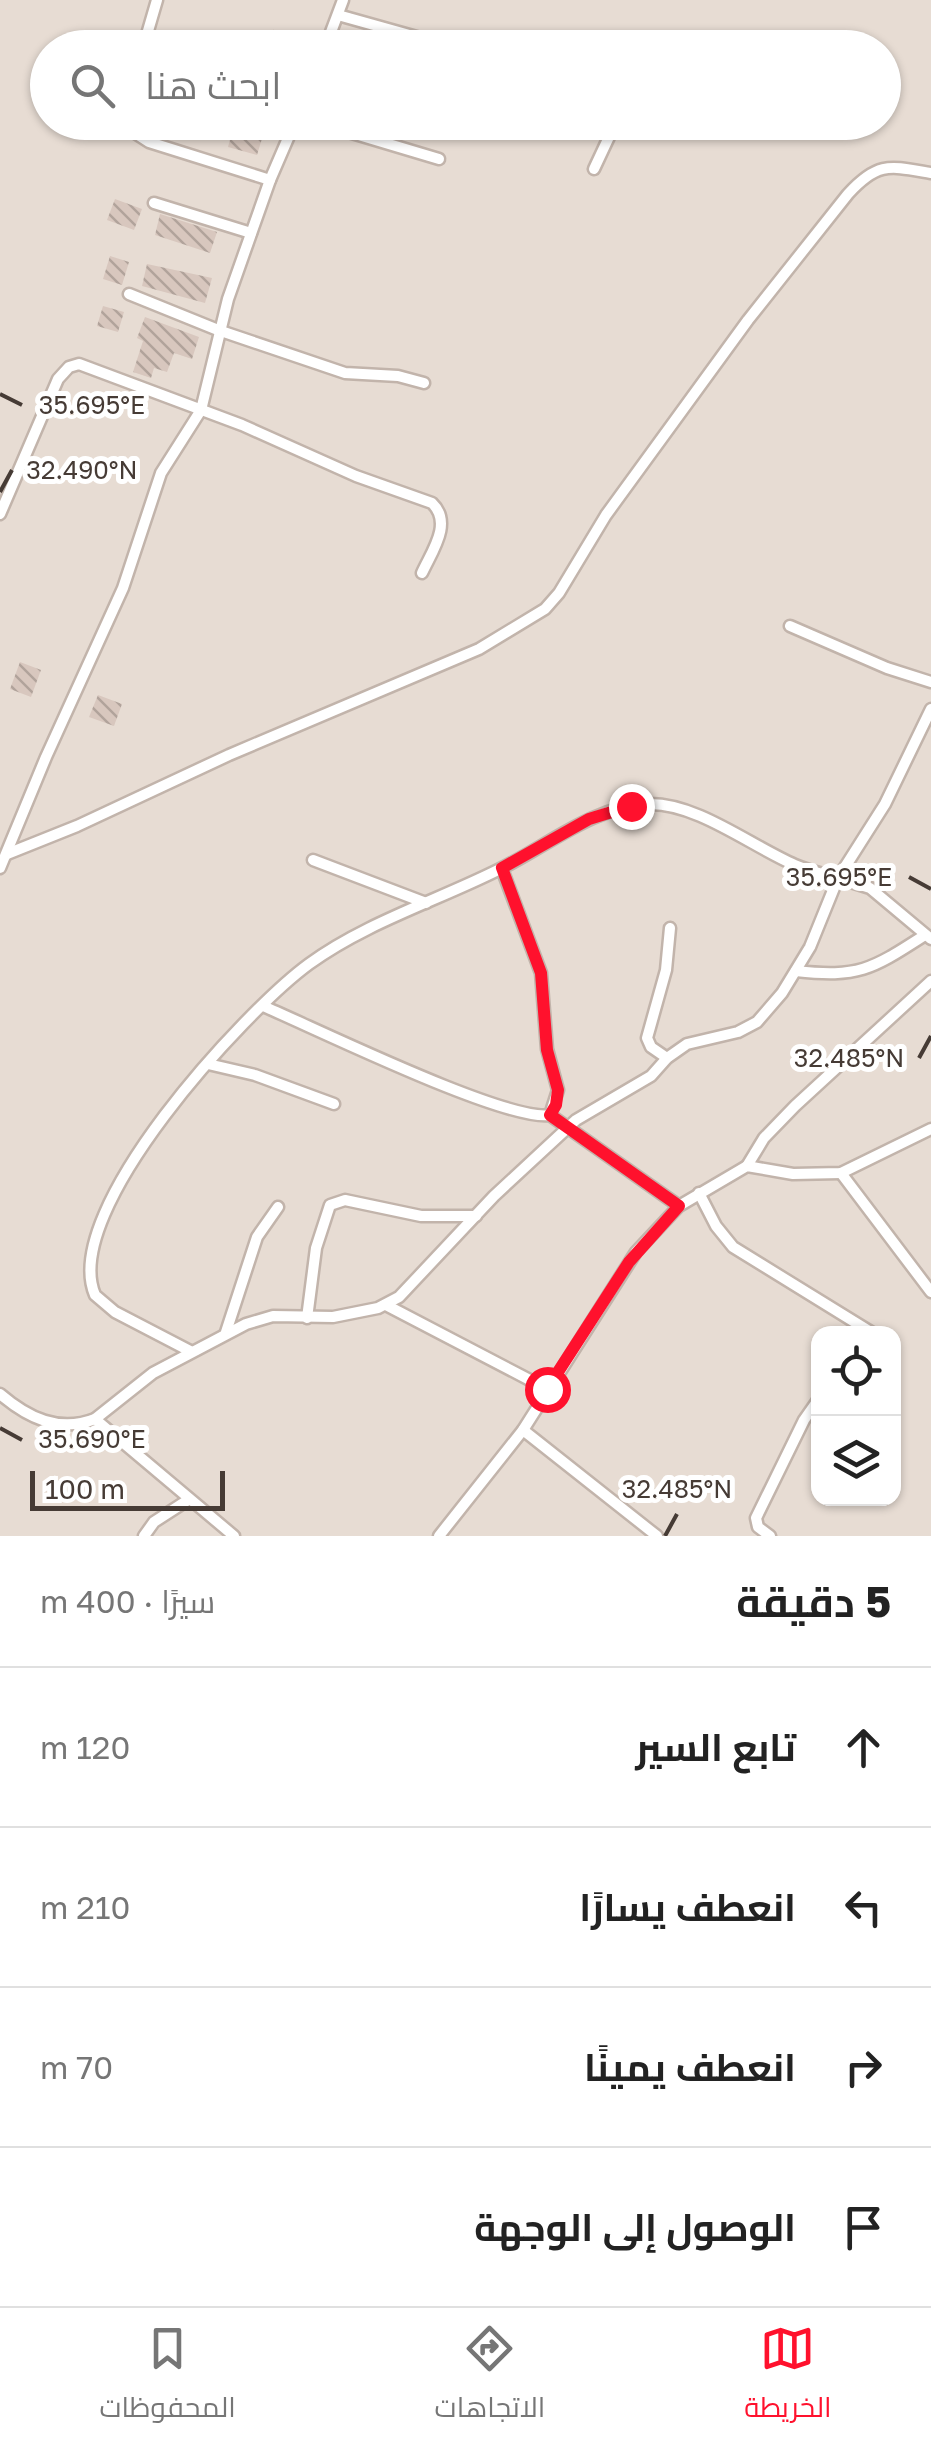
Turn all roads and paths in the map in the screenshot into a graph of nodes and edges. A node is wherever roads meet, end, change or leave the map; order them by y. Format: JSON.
{"nodes":[{"id":1,"x":156,"y":0,"type":"edge"},
{"id":2,"x":343,"y":0,"type":"edge"},
{"id":3,"x":338,"y":15,"type":"junction"},
{"id":4,"x":148,"y":30,"type":"edge"},
{"id":5,"x":332,"y":30,"type":"edge"},
{"id":6,"x":392,"y":30,"type":"edge"},
{"id":7,"x":145,"y":140,"type":"edge"},
{"id":8,"x":287,"y":140,"type":"edge"},
{"id":9,"x":376,"y":140,"type":"edge"},
{"id":10,"x":608,"y":140,"type":"edge"},
{"id":11,"x":439,"y":159,"type":"dead end"},
{"id":12,"x":594,"y":169,"type":"dead end"},
{"id":13,"x":931,"y":173,"type":"edge"},
{"id":14,"x":270,"y":180,"type":"junction"},
{"id":15,"x":154,"y":203,"type":"dead end"},
{"id":16,"x":251,"y":233,"type":"junction"},
{"id":17,"x":129,"y":294,"type":"dead end"},
{"id":18,"x":218,"y":330,"type":"junction"},
{"id":19,"x":424,"y":384,"type":"dead end"},
{"id":20,"x":201,"y":410,"type":"junction"},
{"id":21,"x":0,"y":514,"type":"edge"},
{"id":22,"x":422,"y":573,"type":"dead end"},
{"id":23,"x":790,"y":626,"type":"dead end"},
{"id":24,"x":931,"y":682,"type":"edge"},
{"id":25,"x":931,"y":709,"type":"edge"},
{"id":26,"x":7,"y":854,"type":"junction"},
{"id":27,"x":312,"y":860,"type":"dead end"},
{"id":28,"x":0,"y":868,"type":"edge"},
{"id":29,"x":502,"y":868,"type":"junction"},
{"id":30,"x":838,"y":878,"type":"junction"},
{"id":31,"x":426,"y":903,"type":"junction"},
{"id":32,"x":670,"y":928,"type":"dead end"},
{"id":33,"x":928,"y":937,"type":"edge"},
{"id":34,"x":796,"y":971,"type":"junction"},
{"id":35,"x":931,"y":981,"type":"edge"},
{"id":36,"x":263,"y":1006,"type":"junction"},
{"id":37,"x":667,"y":1058,"type":"junction"},
{"id":38,"x":208,"y":1064,"type":"junction"},
{"id":39,"x":334,"y":1104,"type":"dead end"},
{"id":40,"x":550,"y":1115,"type":"junction"},
{"id":41,"x":566,"y":1127,"type":"junction"},
{"id":42,"x":931,"y":1129,"type":"edge"},
{"id":43,"x":748,"y":1166,"type":"junction"},
{"id":44,"x":841,"y":1173,"type":"junction"},
{"id":45,"x":699,"y":1193,"type":"junction"},
{"id":46,"x":679,"y":1206,"type":"junction"},
{"id":47,"x":278,"y":1207,"type":"dead end"},
{"id":48,"x":476,"y":1216,"type":"junction"},
{"id":49,"x":931,"y":1292,"type":"edge"},
{"id":50,"x":386,"y":1305,"type":"junction"},
{"id":51,"x":308,"y":1318,"type":"junction"},
{"id":52,"x":861,"y":1326,"type":"edge"},
{"id":53,"x":226,"y":1332,"type":"junction"},
{"id":54,"x":190,"y":1351,"type":"junction"},
{"id":55,"x":547,"y":1389,"type":"junction"},
{"id":56,"x":0,"y":1394,"type":"edge"},
{"id":57,"x":811,"y":1410,"type":"edge"},
{"id":58,"x":95,"y":1419,"type":"junction"},
{"id":59,"x":522,"y":1430,"type":"junction"},
{"id":60,"x":188,"y":1500,"type":"junction"},
{"id":61,"x":144,"y":1536,"type":"edge"},
{"id":62,"x":234,"y":1536,"type":"edge"},
{"id":63,"x":439,"y":1536,"type":"edge"},
{"id":64,"x":657,"y":1536,"type":"edge"},
{"id":65,"x":770,"y":1536,"type":"edge"}],
"edges":[{"from":1,"to":4,"type":"street"},
{"from":2,"to":3,"type":"street"},
{"from":3,"to":5,"type":"street"},
{"from":3,"to":6,"type":"street"},
{"from":7,"to":14,"type":"street"},
{"from":8,"to":14,"type":"street"},
{"from":9,"to":11,"type":"street"},
{"from":10,"to":12,"type":"street"},
{"from":13,"to":26,"type":"street"},
{"from":14,"to":16,"type":"street"},
{"from":15,"to":16,"type":"street"},
{"from":16,"to":18,"type":"street"},
{"from":17,"to":18,"type":"street"},
{"from":18,"to":19,"type":"street"},
{"from":18,"to":20,"type":"street"},
{"from":20,"to":21,"type":"street"},
{"from":20,"to":22,"type":"street"},
{"from":20,"to":26,"type":"street"},
{"from":23,"to":24,"type":"street"},
{"from":25,"to":30,"type":"street"},
{"from":26,"to":28,"type":"street"},
{"from":27,"to":31,"type":"street"},
{"from":29,"to":30,"type":"street"},
{"from":29,"to":31,"type":"street"},
{"from":29,"to":40,"type":"street"},
{"from":30,"to":33,"type":"street"},
{"from":30,"to":34,"type":"street"},
{"from":31,"to":36,"type":"street"},
{"from":32,"to":37,"type":"street"},
{"from":33,"to":34,"type":"street"},
{"from":34,"to":37,"type":"street"},
{"from":35,"to":43,"type":"street"},
{"from":36,"to":38,"type":"street"},
{"from":36,"to":40,"type":"street"},
{"from":37,"to":41,"type":"street"},
{"from":38,"to":39,"type":"street"},
{"from":38,"to":54,"type":"street"},
{"from":40,"to":41,"type":"street"},
{"from":41,"to":46,"type":"street"},
{"from":41,"to":48,"type":"street"},
{"from":42,"to":44,"type":"street"},
{"from":43,"to":44,"type":"street"},
{"from":43,"to":45,"type":"street"},
{"from":44,"to":49,"type":"street"},
{"from":45,"to":46,"type":"street"},
{"from":45,"to":52,"type":"street"},
{"from":46,"to":55,"type":"street"},
{"from":47,"to":53,"type":"street"},
{"from":48,"to":50,"type":"street"},
{"from":48,"to":51,"type":"street"},
{"from":50,"to":51,"type":"street"},
{"from":50,"to":55,"type":"street"},
{"from":51,"to":53,"type":"street"},
{"from":53,"to":54,"type":"street"},
{"from":54,"to":58,"type":"street"},
{"from":55,"to":59,"type":"street"},
{"from":56,"to":58,"type":"street"},
{"from":57,"to":65,"type":"street"},
{"from":58,"to":60,"type":"street"},
{"from":59,"to":63,"type":"street"},
{"from":59,"to":64,"type":"street"},
{"from":60,"to":61,"type":"street"},
{"from":60,"to":62,"type":"street"}]}
